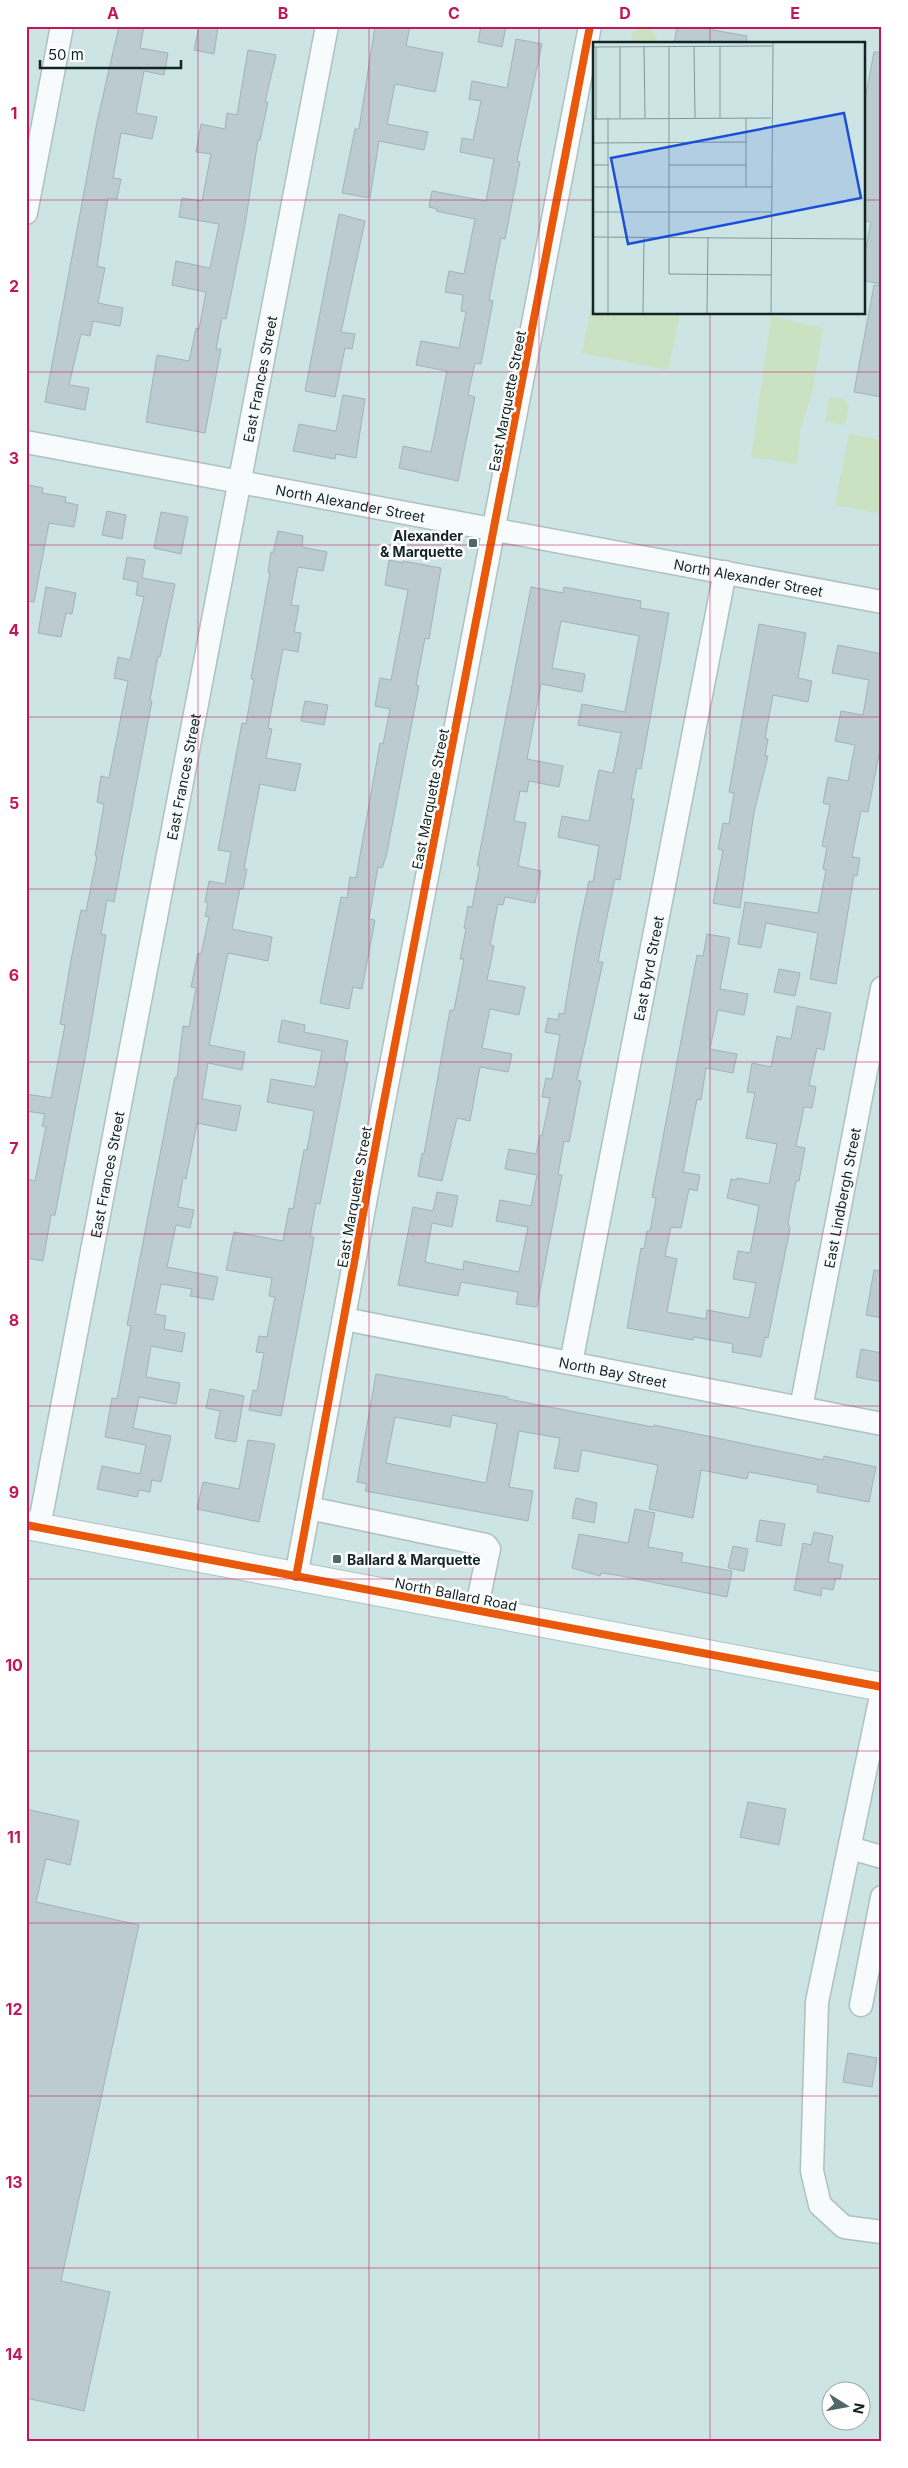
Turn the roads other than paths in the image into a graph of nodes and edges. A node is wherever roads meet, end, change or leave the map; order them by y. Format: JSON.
{"nodes":[{"id":1,"x":62,"y":26,"type":"edge"},
{"id":2,"x":327,"y":26,"type":"edge"},
{"id":3,"x":590,"y":26,"type":"edge"},
{"id":4,"x":30,"y":172,"type":"edge"},
{"id":5,"x":26,"y":213,"type":"edge"},
{"id":6,"x":26,"y":442,"type":"edge"},
{"id":7,"x":240,"y":482,"type":"junction"},
{"id":8,"x":495,"y":529,"type":"junction"},
{"id":9,"x":725,"y":572,"type":"junction"},
{"id":10,"x":882,"y":602,"type":"edge"},
{"id":11,"x":882,"y":988,"type":"edge"},
{"id":12,"x":344,"y":1320,"type":"junction"},
{"id":13,"x":571,"y":1363,"type":"junction"},
{"id":14,"x":801,"y":1408,"type":"junction"},
{"id":15,"x":882,"y":1424,"type":"edge"},
{"id":16,"x":309,"y":1508,"type":"junction"},
{"id":17,"x":33,"y":1526,"type":"edge"},
{"id":18,"x":296,"y":1577,"type":"junction"},
{"id":19,"x":476,"y":1611,"type":"junction"},
{"id":20,"x":882,"y":1687,"type":"edge"},
{"id":21,"x":882,"y":1691,"type":"edge"},
{"id":22,"x":850,"y":1848,"type":"junction"},
{"id":23,"x":882,"y":1858,"type":"edge"},
{"id":24,"x":882,"y":1897,"type":"edge"},
{"id":25,"x":860,"y":2005,"type":"dead end"},
{"id":26,"x":882,"y":2232,"type":"edge"}],
"edges":[{"from":1,"to":4,"type":"street"},
{"from":2,"to":7,"type":"street","name":"East Frances Street"},
{"from":3,"to":8,"type":"street","name":"East Marquette Street"},
{"from":4,"to":5,"type":"street"},
{"from":6,"to":7,"type":"street","name":"North Alexander Street"},
{"from":7,"to":8,"type":"street","name":"North Alexander Street"},
{"from":7,"to":17,"type":"street","name":"East Frances Street"},
{"from":8,"to":9,"type":"street","name":"North Alexander Street"},
{"from":8,"to":12,"type":"street","name":"East Marquette Street"},
{"from":9,"to":10,"type":"street","name":"North Alexander Street"},
{"from":9,"to":13,"type":"street","name":"East Byrd Street"},
{"from":11,"to":14,"type":"street","name":"East Lindbergh Street"},
{"from":12,"to":13,"type":"street","name":"North Bay Street"},
{"from":12,"to":16,"type":"street","name":"East Marquette Street"},
{"from":13,"to":14,"type":"street","name":"North Bay Street"},
{"from":14,"to":15,"type":"street","name":"North Bay Street"},
{"from":16,"to":18,"type":"street","name":"East Marquette Street"},
{"from":16,"to":19,"type":"street"},
{"from":17,"to":18,"type":"main road","name":"North Ballard Road"},
{"from":18,"to":19,"type":"main road","name":"North Ballard Road"},
{"from":19,"to":20,"type":"main road","name":"North Ballard Road"},
{"from":21,"to":22,"type":"street"},
{"from":22,"to":23,"type":"street"},
{"from":22,"to":26,"type":"street"},
{"from":24,"to":25,"type":"street"}]}
